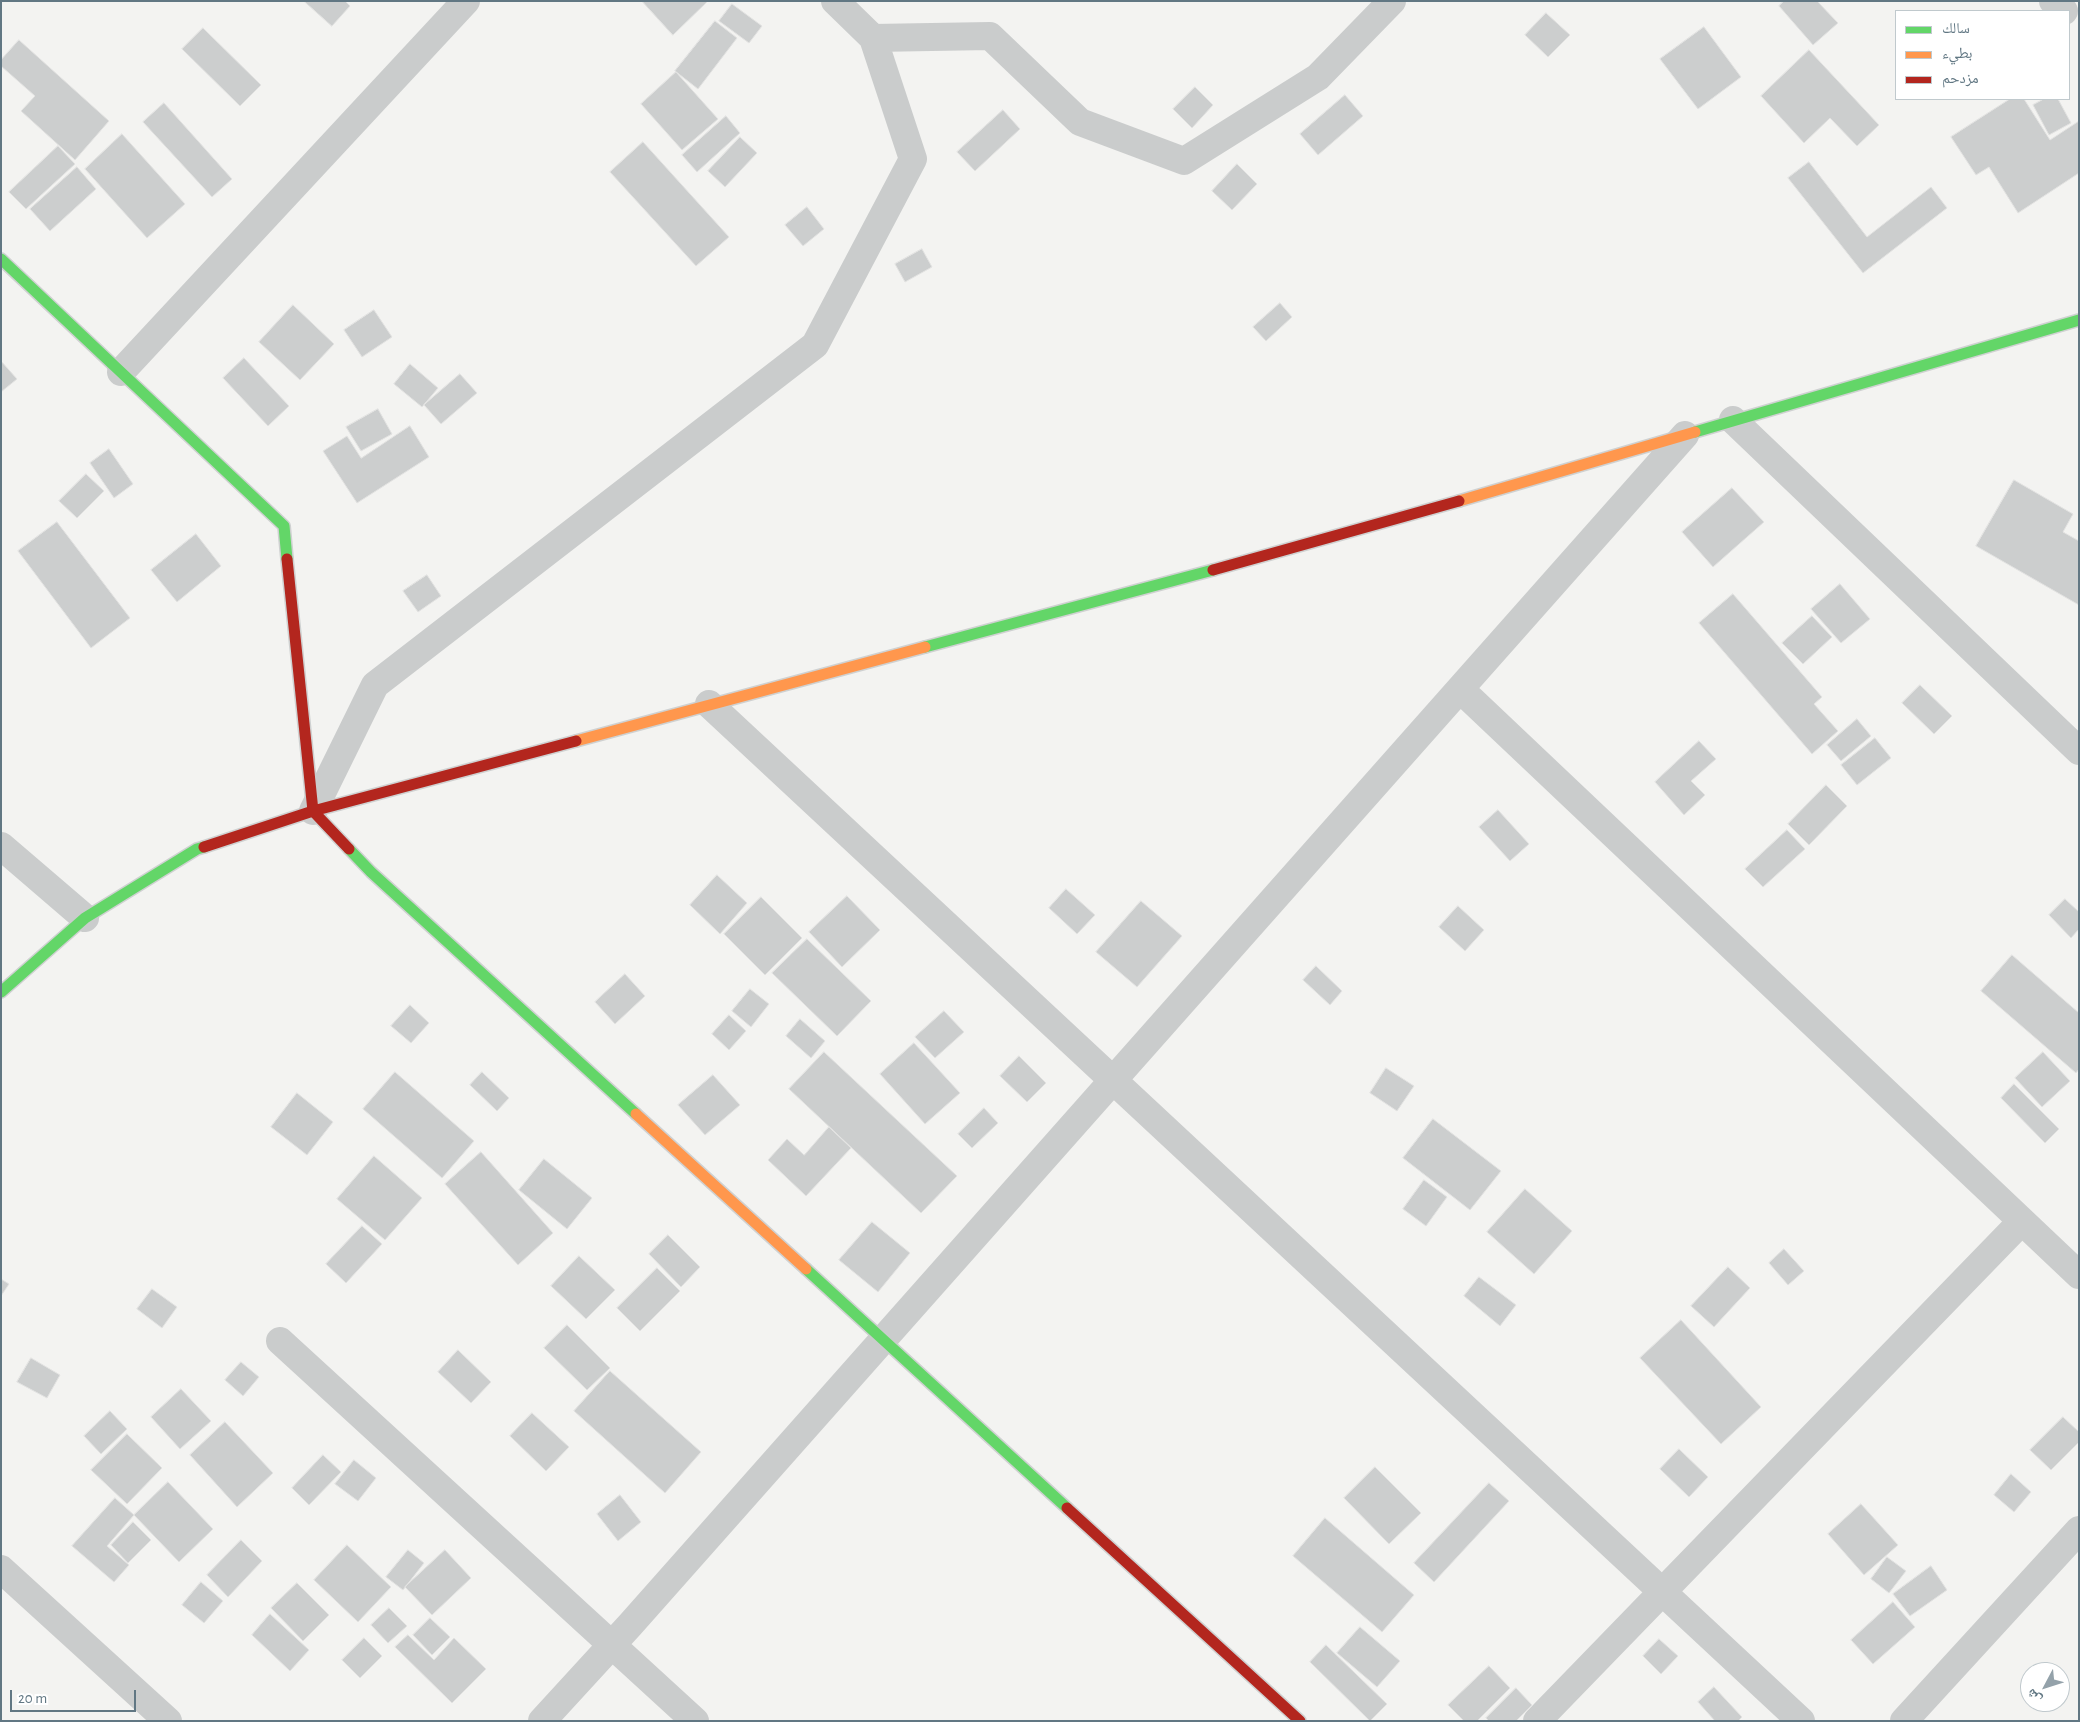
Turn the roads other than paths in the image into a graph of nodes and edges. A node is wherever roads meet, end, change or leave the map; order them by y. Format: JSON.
{"nodes":[{"id":1,"x":466,"y":1,"type":"edge"},
{"id":2,"x":836,"y":1,"type":"edge"},
{"id":3,"x":1392,"y":1,"type":"edge"},
{"id":4,"x":2053,"y":1,"type":"edge"},
{"id":5,"x":2063,"y":10,"type":"edge"},
{"id":6,"x":873,"y":38,"type":"junction"},
{"id":7,"x":1,"y":259,"type":"edge"},
{"id":8,"x":2079,"y":320,"type":"edge"},
{"id":9,"x":121,"y":372,"type":"junction"},
{"id":10,"x":1733,"y":420,"type":"junction"},
{"id":11,"x":1685,"y":435,"type":"junction"},
{"id":12,"x":1460,"y":689,"type":"junction"},
{"id":13,"x":709,"y":704,"type":"junction"},
{"id":14,"x":2079,"y":751,"type":"edge"},
{"id":15,"x":313,"y":811,"type":"junction"},
{"id":16,"x":1,"y":846,"type":"edge"},
{"id":17,"x":85,"y":918,"type":"junction"},
{"id":18,"x":1,"y":992,"type":"edge"},
{"id":19,"x":1113,"y":1080,"type":"junction"},
{"id":20,"x":2022,"y":1221,"type":"junction"},
{"id":21,"x":2079,"y":1275,"type":"edge"},
{"id":22,"x":883,"y":1340,"type":"junction"},
{"id":23,"x":280,"y":1341,"type":"dead end"},
{"id":24,"x":2079,"y":1530,"type":"edge"},
{"id":25,"x":1,"y":1569,"type":"edge"},
{"id":26,"x":1662,"y":1592,"type":"junction"},
{"id":27,"x":612,"y":1645,"type":"junction"},
{"id":28,"x":168,"y":1721,"type":"edge"},
{"id":29,"x":542,"y":1721,"type":"edge"},
{"id":30,"x":695,"y":1721,"type":"edge"},
{"id":31,"x":1300,"y":1721,"type":"edge"},
{"id":32,"x":1537,"y":1721,"type":"edge"},
{"id":33,"x":1801,"y":1721,"type":"edge"},
{"id":34,"x":1904,"y":1721,"type":"edge"}],
"edges":[{"from":1,"to":9,"type":"street"},
{"from":2,"to":6,"type":"street"},
{"from":3,"to":6,"type":"street"},
{"from":4,"to":5,"type":"street"},
{"from":6,"to":15,"type":"street"},
{"from":7,"to":9,"type":"main road"},
{"from":8,"to":10,"type":"main road"},
{"from":9,"to":15,"type":"main road"},
{"from":10,"to":11,"type":"main road"},
{"from":10,"to":14,"type":"street"},
{"from":11,"to":12,"type":"street"},
{"from":11,"to":13,"type":"main road"},
{"from":12,"to":19,"type":"street"},
{"from":12,"to":20,"type":"street"},
{"from":13,"to":15,"type":"main road"},
{"from":13,"to":19,"type":"street"},
{"from":15,"to":17,"type":"main road"},
{"from":15,"to":22,"type":"main road"},
{"from":16,"to":17,"type":"street"},
{"from":17,"to":18,"type":"main road"},
{"from":19,"to":22,"type":"street"},
{"from":19,"to":26,"type":"street"},
{"from":20,"to":21,"type":"street"},
{"from":20,"to":26,"type":"street"},
{"from":22,"to":27,"type":"street"},
{"from":22,"to":31,"type":"main road"},
{"from":23,"to":27,"type":"street"},
{"from":24,"to":34,"type":"street"},
{"from":25,"to":28,"type":"street"},
{"from":26,"to":32,"type":"street"},
{"from":26,"to":33,"type":"street"},
{"from":27,"to":29,"type":"street"},
{"from":27,"to":30,"type":"street"}]}
